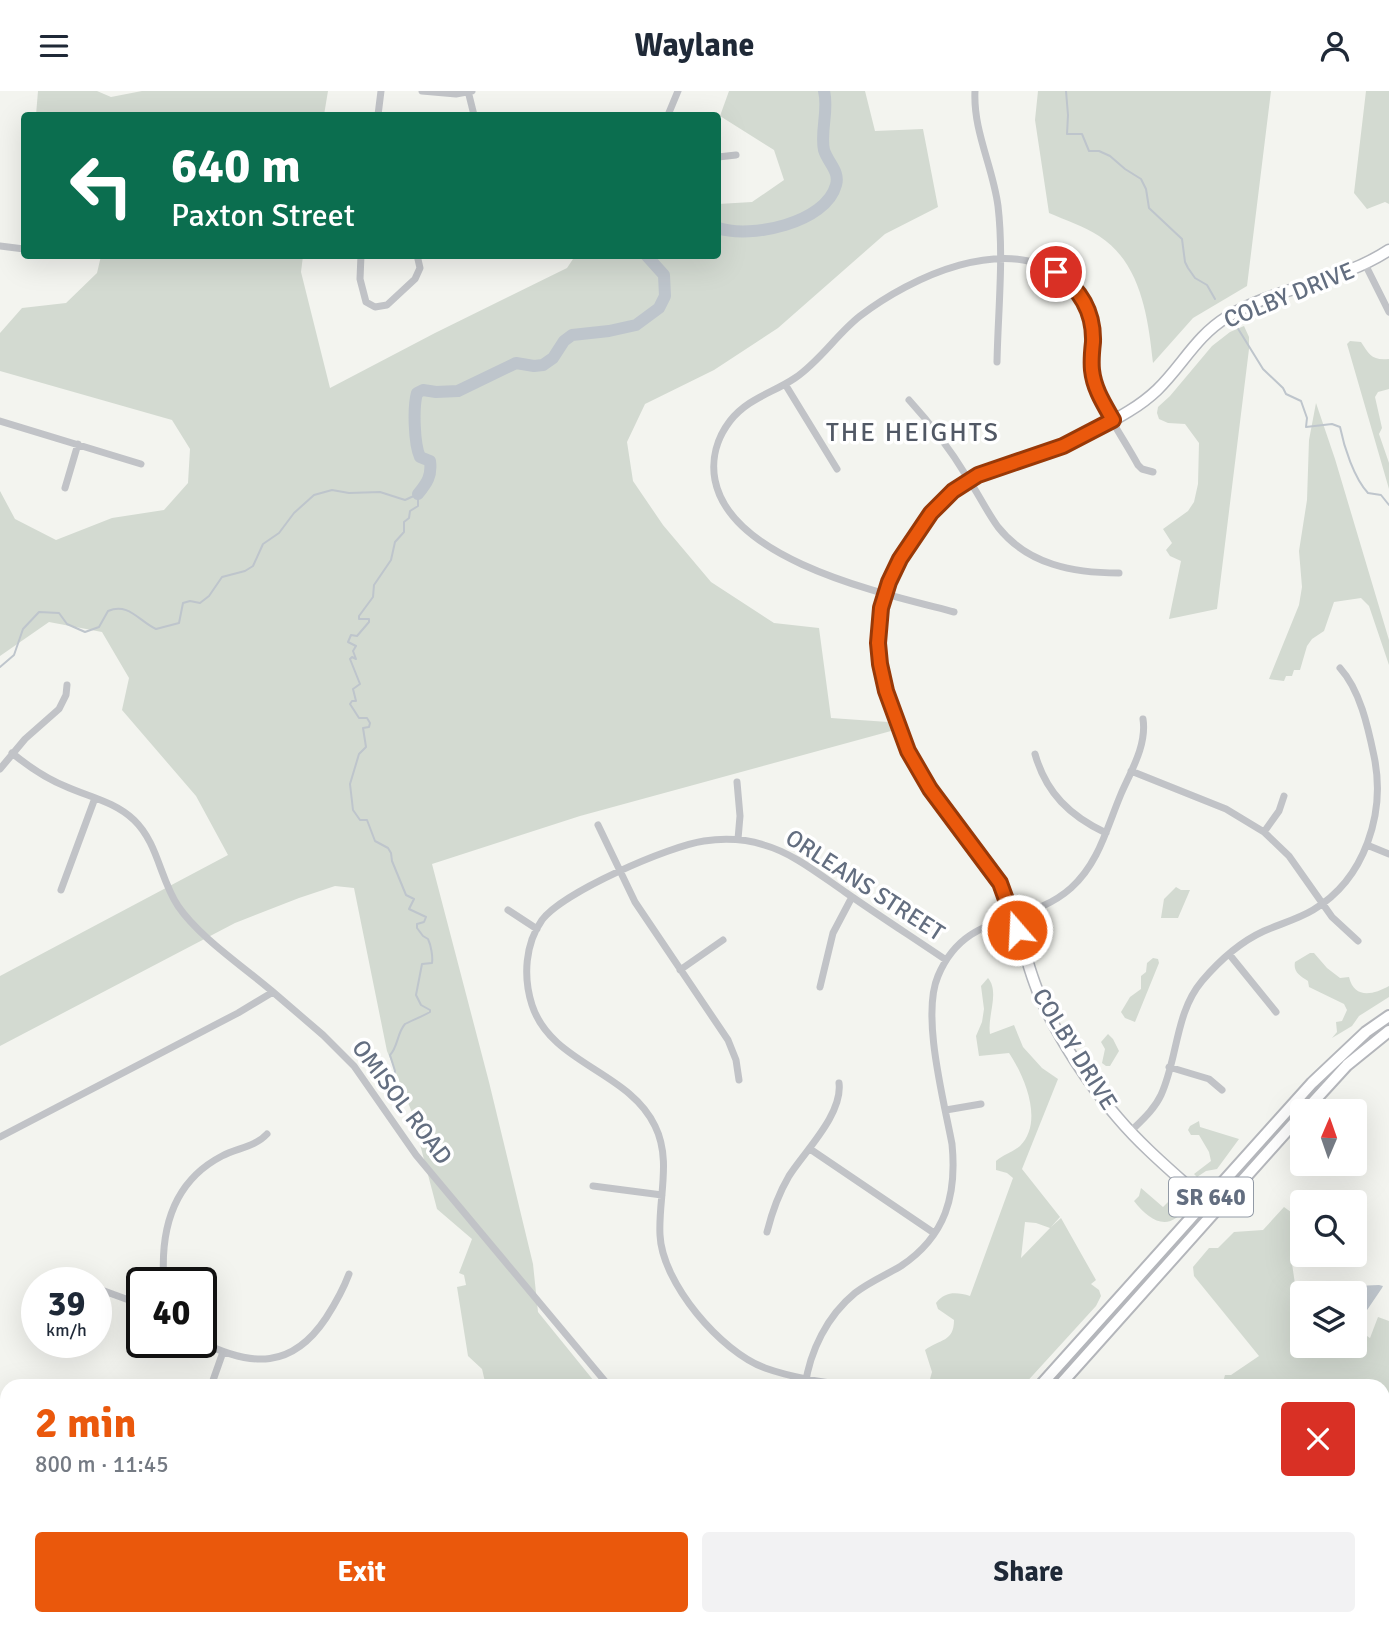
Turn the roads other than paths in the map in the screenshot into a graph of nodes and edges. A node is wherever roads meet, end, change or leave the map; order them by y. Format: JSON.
{"nodes":[{"id":1,"x":381,"y":91,"type":"edge"},
{"id":2,"x":422,"y":91,"type":"edge"},
{"id":3,"x":469,"y":91,"type":"edge"},
{"id":4,"x":677,"y":91,"type":"edge"},
{"id":5,"x":975,"y":91,"type":"edge"},
{"id":6,"x":378,"y":112,"type":"edge"},
{"id":7,"x":473,"y":112,"type":"edge"},
{"id":8,"x":669,"y":112,"type":"edge"},
{"id":9,"x":736,"y":155,"type":"dead end"},
{"id":10,"x":721,"y":157,"type":"edge"},
{"id":11,"x":0,"y":246,"type":"edge"},
{"id":12,"x":21,"y":249,"type":"edge"},
{"id":13,"x":1389,"y":250,"type":"edge"},
{"id":14,"x":361,"y":259,"type":"edge"},
{"id":15,"x":418,"y":259,"type":"edge"},
{"id":16,"x":999,"y":260,"type":"junction"},
{"id":17,"x":1365,"y":264,"type":"junction"},
{"id":18,"x":1389,"y":311,"type":"edge"},
{"id":19,"x":997,"y":362,"type":"dead end"},
{"id":20,"x":785,"y":384,"type":"junction"},
{"id":21,"x":909,"y":400,"type":"dead end"},
{"id":22,"x":1113,"y":420,"type":"junction"},
{"id":23,"x":0,"y":421,"type":"edge"},
{"id":24,"x":78,"y":444,"type":"junction"},
{"id":25,"x":141,"y":464,"type":"dead end"},
{"id":26,"x":836,"y":469,"type":"dead end"},
{"id":27,"x":1153,"y":472,"type":"dead end"},
{"id":28,"x":969,"y":480,"type":"junction"},
{"id":29,"x":65,"y":488,"type":"dead end"},
{"id":30,"x":1119,"y":573,"type":"dead end"},
{"id":31,"x":886,"y":594,"type":"junction"},
{"id":32,"x":954,"y":612,"type":"dead end"},
{"id":33,"x":1340,"y":667,"type":"dead end"},
{"id":34,"x":67,"y":685,"type":"dead end"},
{"id":35,"x":1143,"y":719,"type":"dead end"},
{"id":36,"x":12,"y":754,"type":"junction"},
{"id":37,"x":1035,"y":754,"type":"dead end"},
{"id":38,"x":0,"y":769,"type":"edge"},
{"id":39,"x":1131,"y":771,"type":"junction"},
{"id":40,"x":737,"y":782,"type":"dead end"},
{"id":41,"x":1284,"y":796,"type":"dead end"},
{"id":42,"x":95,"y":798,"type":"junction"},
{"id":43,"x":598,"y":825,"type":"dead end"},
{"id":44,"x":1264,"y":832,"type":"junction"},
{"id":45,"x":1106,"y":833,"type":"junction"},
{"id":46,"x":738,"y":839,"type":"junction"},
{"id":47,"x":1367,"y":845,"type":"junction"},
{"id":48,"x":1389,"y":853,"type":"edge"},
{"id":49,"x":620,"y":872,"type":"junction"},
{"id":50,"x":61,"y":890,"type":"dead end"},
{"id":51,"x":852,"y":897,"type":"junction"},
{"id":52,"x":1322,"y":904,"type":"junction"},
{"id":53,"x":508,"y":910,"type":"dead end"},
{"id":54,"x":1013,"y":917,"type":"junction"},
{"id":55,"x":537,"y":929,"type":"junction"},
{"id":56,"x":723,"y":940,"type":"dead end"},
{"id":57,"x":1357,"y":941,"type":"dead end"},
{"id":58,"x":1228,"y":954,"type":"junction"},
{"id":59,"x":946,"y":960,"type":"junction"},
{"id":60,"x":680,"y":969,"type":"junction"},
{"id":61,"x":820,"y":987,"type":"dead end"},
{"id":62,"x":273,"y":992,"type":"junction"},
{"id":63,"x":1276,"y":1012,"type":"dead end"},
{"id":64,"x":1389,"y":1016,"type":"edge"},
{"id":65,"x":1389,"y":1031,"type":"edge"},
{"id":66,"x":1169,"y":1067,"type":"junction"},
{"id":67,"x":739,"y":1080,"type":"dead end"},
{"id":68,"x":839,"y":1083,"type":"dead end"},
{"id":69,"x":1222,"y":1090,"type":"dead end"},
{"id":70,"x":1316,"y":1099,"type":"edge"},
{"id":71,"x":981,"y":1104,"type":"dead end"},
{"id":72,"x":946,"y":1110,"type":"junction"},
{"id":73,"x":1290,"y":1126,"type":"edge"},
{"id":74,"x":1130,"y":1132,"type":"junction"},
{"id":75,"x":267,"y":1135,"type":"dead end"},
{"id":76,"x":0,"y":1137,"type":"edge"},
{"id":77,"x":810,"y":1149,"type":"junction"},
{"id":78,"x":593,"y":1186,"type":"dead end"},
{"id":79,"x":662,"y":1195,"type":"junction"},
{"id":80,"x":1210,"y":1206,"type":"junction"},
{"id":81,"x":767,"y":1231,"type":"dead end"},
{"id":82,"x":934,"y":1233,"type":"junction"},
{"id":83,"x":165,"y":1267,"type":"edge"},
{"id":84,"x":349,"y":1274,"type":"dead end"},
{"id":85,"x":217,"y":1349,"type":"edge"},
{"id":86,"x":223,"y":1352,"type":"junction"},
{"id":87,"x":213,"y":1379,"type":"edge"},
{"id":88,"x":603,"y":1379,"type":"edge"},
{"id":89,"x":794,"y":1379,"type":"edge"},
{"id":90,"x":806,"y":1379,"type":"edge"},
{"id":91,"x":1048,"y":1379,"type":"edge"},
{"id":92,"x":1065,"y":1379,"type":"edge"}],
"edges":[{"from":1,"to":6,"type":"street"},
{"from":2,"to":3,"type":"street"},
{"from":3,"to":7,"type":"street"},
{"from":4,"to":8,"type":"street"},
{"from":5,"to":16,"type":"street"},
{"from":9,"to":10,"type":"street"},
{"from":11,"to":12,"type":"street"},
{"from":13,"to":17,"type":"street","name":"COLBY DRIVE"},
{"from":14,"to":15,"type":"street"},
{"from":16,"to":19,"type":"street"},
{"from":16,"to":20,"type":"street"},
{"from":16,"to":22,"type":"street"},
{"from":17,"to":18,"type":"street"},
{"from":17,"to":22,"type":"street","name":"COLBY DRIVE"},
{"from":20,"to":26,"type":"street"},
{"from":20,"to":31,"type":"street"},
{"from":21,"to":28,"type":"street"},
{"from":22,"to":27,"type":"street"},
{"from":22,"to":28,"type":"street","name":"COLBY DRIVE"},
{"from":23,"to":24,"type":"street"},
{"from":24,"to":25,"type":"street"},
{"from":24,"to":29,"type":"street"},
{"from":28,"to":30,"type":"street"},
{"from":28,"to":31,"type":"street","name":"COLBY DRIVE"},
{"from":31,"to":32,"type":"street"},
{"from":31,"to":54,"type":"street","name":"COLBY DRIVE"},
{"from":33,"to":47,"type":"street"},
{"from":34,"to":36,"type":"street"},
{"from":35,"to":39,"type":"street"},
{"from":36,"to":38,"type":"street"},
{"from":36,"to":42,"type":"street","name":"OMISOL ROAD"},
{"from":37,"to":45,"type":"street"},
{"from":39,"to":44,"type":"street"},
{"from":39,"to":45,"type":"street"},
{"from":40,"to":46,"type":"street"},
{"from":41,"to":44,"type":"street"},
{"from":42,"to":50,"type":"street"},
{"from":42,"to":62,"type":"street","name":"OMISOL ROAD"},
{"from":43,"to":49,"type":"street"},
{"from":44,"to":52,"type":"street"},
{"from":45,"to":54,"type":"street"},
{"from":46,"to":49,"type":"street","name":"ORLEANS STREET"},
{"from":46,"to":51,"type":"street","name":"ORLEANS STREET"},
{"from":47,"to":48,"type":"street"},
{"from":47,"to":52,"type":"street"},
{"from":49,"to":55,"type":"street","name":"ORLEANS STREET"},
{"from":49,"to":60,"type":"street"},
{"from":51,"to":59,"type":"street","name":"ORLEANS STREET"},
{"from":51,"to":61,"type":"street"},
{"from":52,"to":57,"type":"street"},
{"from":52,"to":58,"type":"street"},
{"from":53,"to":55,"type":"street"},
{"from":54,"to":59,"type":"street"},
{"from":54,"to":74,"type":"street","name":"COLBY DRIVE"},
{"from":55,"to":79,"type":"street","name":"ORLEANS STREET"},
{"from":56,"to":60,"type":"street"},
{"from":58,"to":63,"type":"street"},
{"from":58,"to":66,"type":"street"},
{"from":59,"to":72,"type":"street"},
{"from":60,"to":67,"type":"street"},
{"from":62,"to":76,"type":"street"},
{"from":62,"to":88,"type":"street","name":"OMISOL ROAD"},
{"from":64,"to":80,"type":"main road","number":"SR 640"},
{"from":65,"to":70,"type":"main road","number":"SR 640"},
{"from":66,"to":69,"type":"street"},
{"from":66,"to":74,"type":"street"},
{"from":68,"to":77,"type":"street"},
{"from":71,"to":72,"type":"street"},
{"from":72,"to":82,"type":"street"},
{"from":73,"to":80,"type":"main road","number":"SR 640"},
{"from":74,"to":80,"type":"street","name":"COLBY DRIVE"},
{"from":75,"to":83,"type":"street"},
{"from":77,"to":81,"type":"street"},
{"from":77,"to":82,"type":"street"},
{"from":78,"to":79,"type":"street"},
{"from":79,"to":89,"type":"street","name":"ORLEANS STREET"},
{"from":80,"to":91,"type":"main road","number":"SR 640"},
{"from":80,"to":92,"type":"main road","number":"SR 640"},
{"from":82,"to":90,"type":"street"},
{"from":84,"to":86,"type":"street"},
{"from":85,"to":86,"type":"street"},
{"from":86,"to":87,"type":"street"}]}
